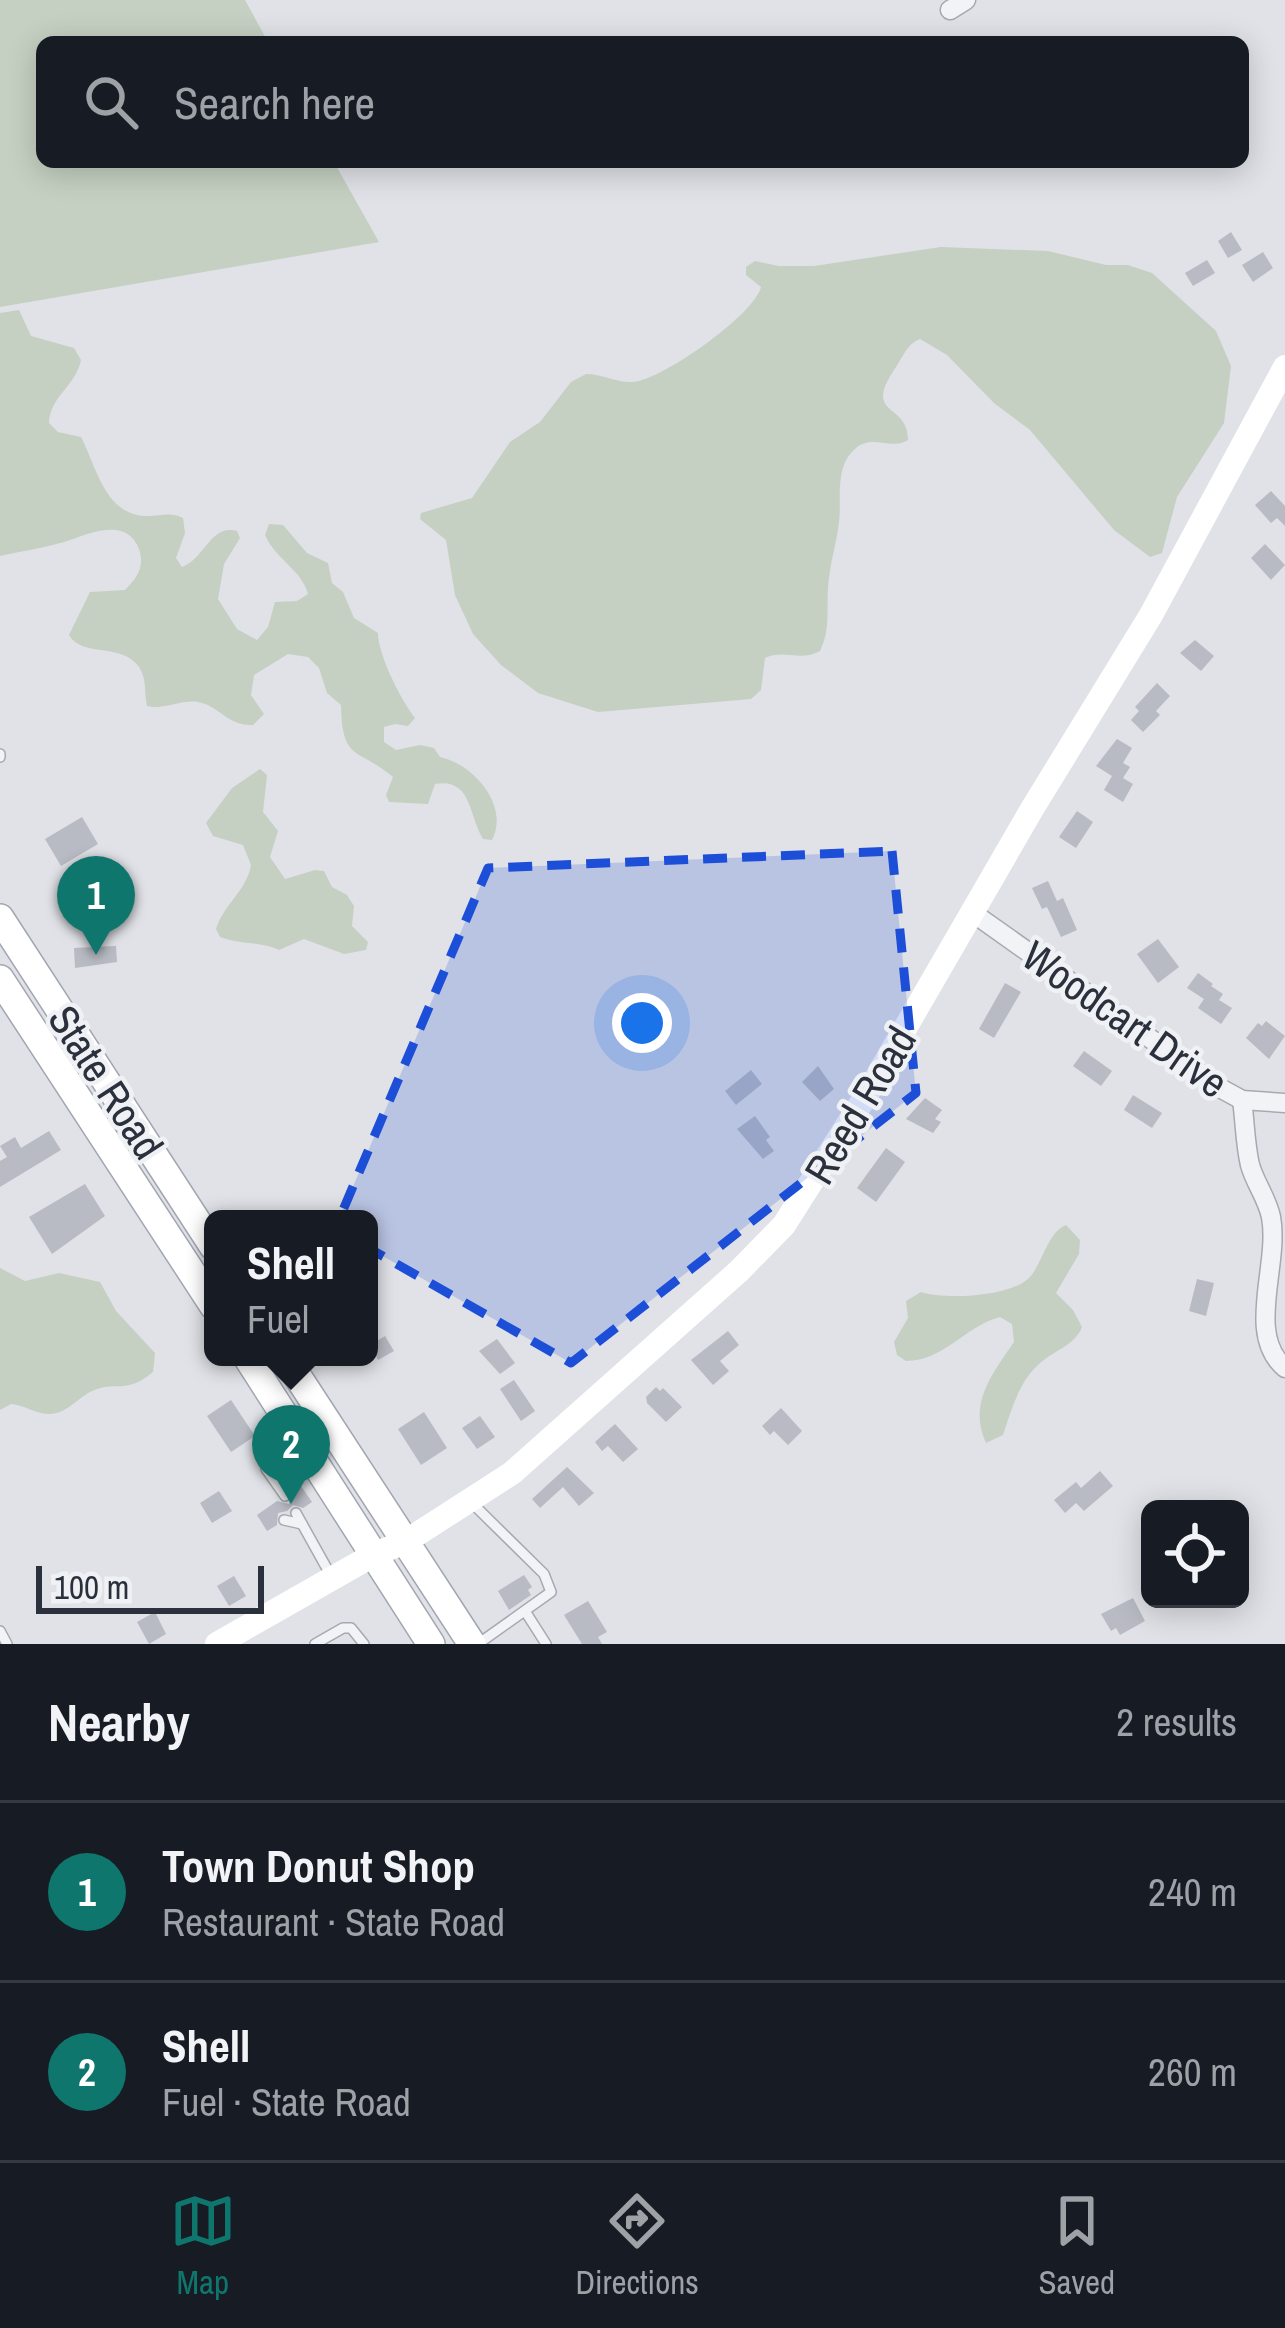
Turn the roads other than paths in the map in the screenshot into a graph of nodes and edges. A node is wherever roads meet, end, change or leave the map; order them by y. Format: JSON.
{"nodes":[{"id":1,"x":1285,"y":367,"type":"edge"},
{"id":2,"x":974,"y":913,"type":"junction"},
{"id":3,"x":0,"y":918,"type":"edge"},
{"id":4,"x":0,"y":979,"type":"edge"},
{"id":5,"x":1242,"y":1100,"type":"junction"},
{"id":6,"x":1285,"y":1103,"type":"edge"},
{"id":7,"x":204,"y":1232,"type":"edge"},
{"id":8,"x":204,"y":1292,"type":"edge"},
{"id":9,"x":253,"y":1366,"type":"edge"},
{"id":10,"x":291,"y":1366,"type":"edge"},
{"id":11,"x":1285,"y":1368,"type":"edge"},
{"id":12,"x":303,"y":1444,"type":"junction"},
{"id":13,"x":470,"y":1501,"type":"junction"},
{"id":14,"x":274,"y":1503,"type":"dead end"},
{"id":15,"x":300,"y":1510,"type":"dead end"},
{"id":16,"x":284,"y":1520,"type":"dead end"},
{"id":17,"x":302,"y":1524,"type":"junction"},
{"id":18,"x":405,"y":1542,"type":"junction"},
{"id":19,"x":375,"y":1554,"type":"junction"},
{"id":20,"x":332,"y":1579,"type":"junction"},
{"id":21,"x":525,"y":1611,"type":"junction"},
{"id":22,"x":0,"y":1631,"type":"edge"},
{"id":23,"x":222,"y":1643,"type":"edge"},
{"id":24,"x":8,"y":1644,"type":"edge"},
{"id":25,"x":315,"y":1644,"type":"edge"},
{"id":26,"x":364,"y":1644,"type":"edge"},
{"id":27,"x":431,"y":1644,"type":"edge"},
{"id":28,"x":475,"y":1644,"type":"edge"},
{"id":29,"x":546,"y":1644,"type":"edge"}],
"edges":[{"from":1,"to":2,"type":"street","name":"Reed Road"},
{"from":2,"to":5,"type":"street","name":"Woodcart Drive"},
{"from":2,"to":13,"type":"street","name":"Reed Road"},
{"from":3,"to":7,"type":"main road","name":"State Road"},
{"from":4,"to":8,"type":"main road","name":"State Road"},
{"from":5,"to":6,"type":"street","name":"Woodcart Drive"},
{"from":5,"to":11,"type":"street"},
{"from":9,"to":12,"type":"main road"},
{"from":10,"to":18,"type":"main road"},
{"from":12,"to":14,"type":"lane"},
{"from":12,"to":19,"type":"main road"},
{"from":13,"to":18,"type":"street","name":"Reed Road"},
{"from":13,"to":21,"type":"lane"},
{"from":15,"to":17,"type":"lane"},
{"from":16,"to":17,"type":"lane"},
{"from":17,"to":20,"type":"lane"},
{"from":18,"to":19,"type":"street","name":"Reed Road"},
{"from":18,"to":28,"type":"main road"},
{"from":19,"to":20,"type":"street","name":"Reed Road"},
{"from":19,"to":27,"type":"main road"},
{"from":20,"to":23,"type":"street","name":"Reed Road"},
{"from":21,"to":28,"type":"lane"},
{"from":21,"to":29,"type":"lane"},
{"from":22,"to":24,"type":"lane"},
{"from":25,"to":26,"type":"lane"}]}
